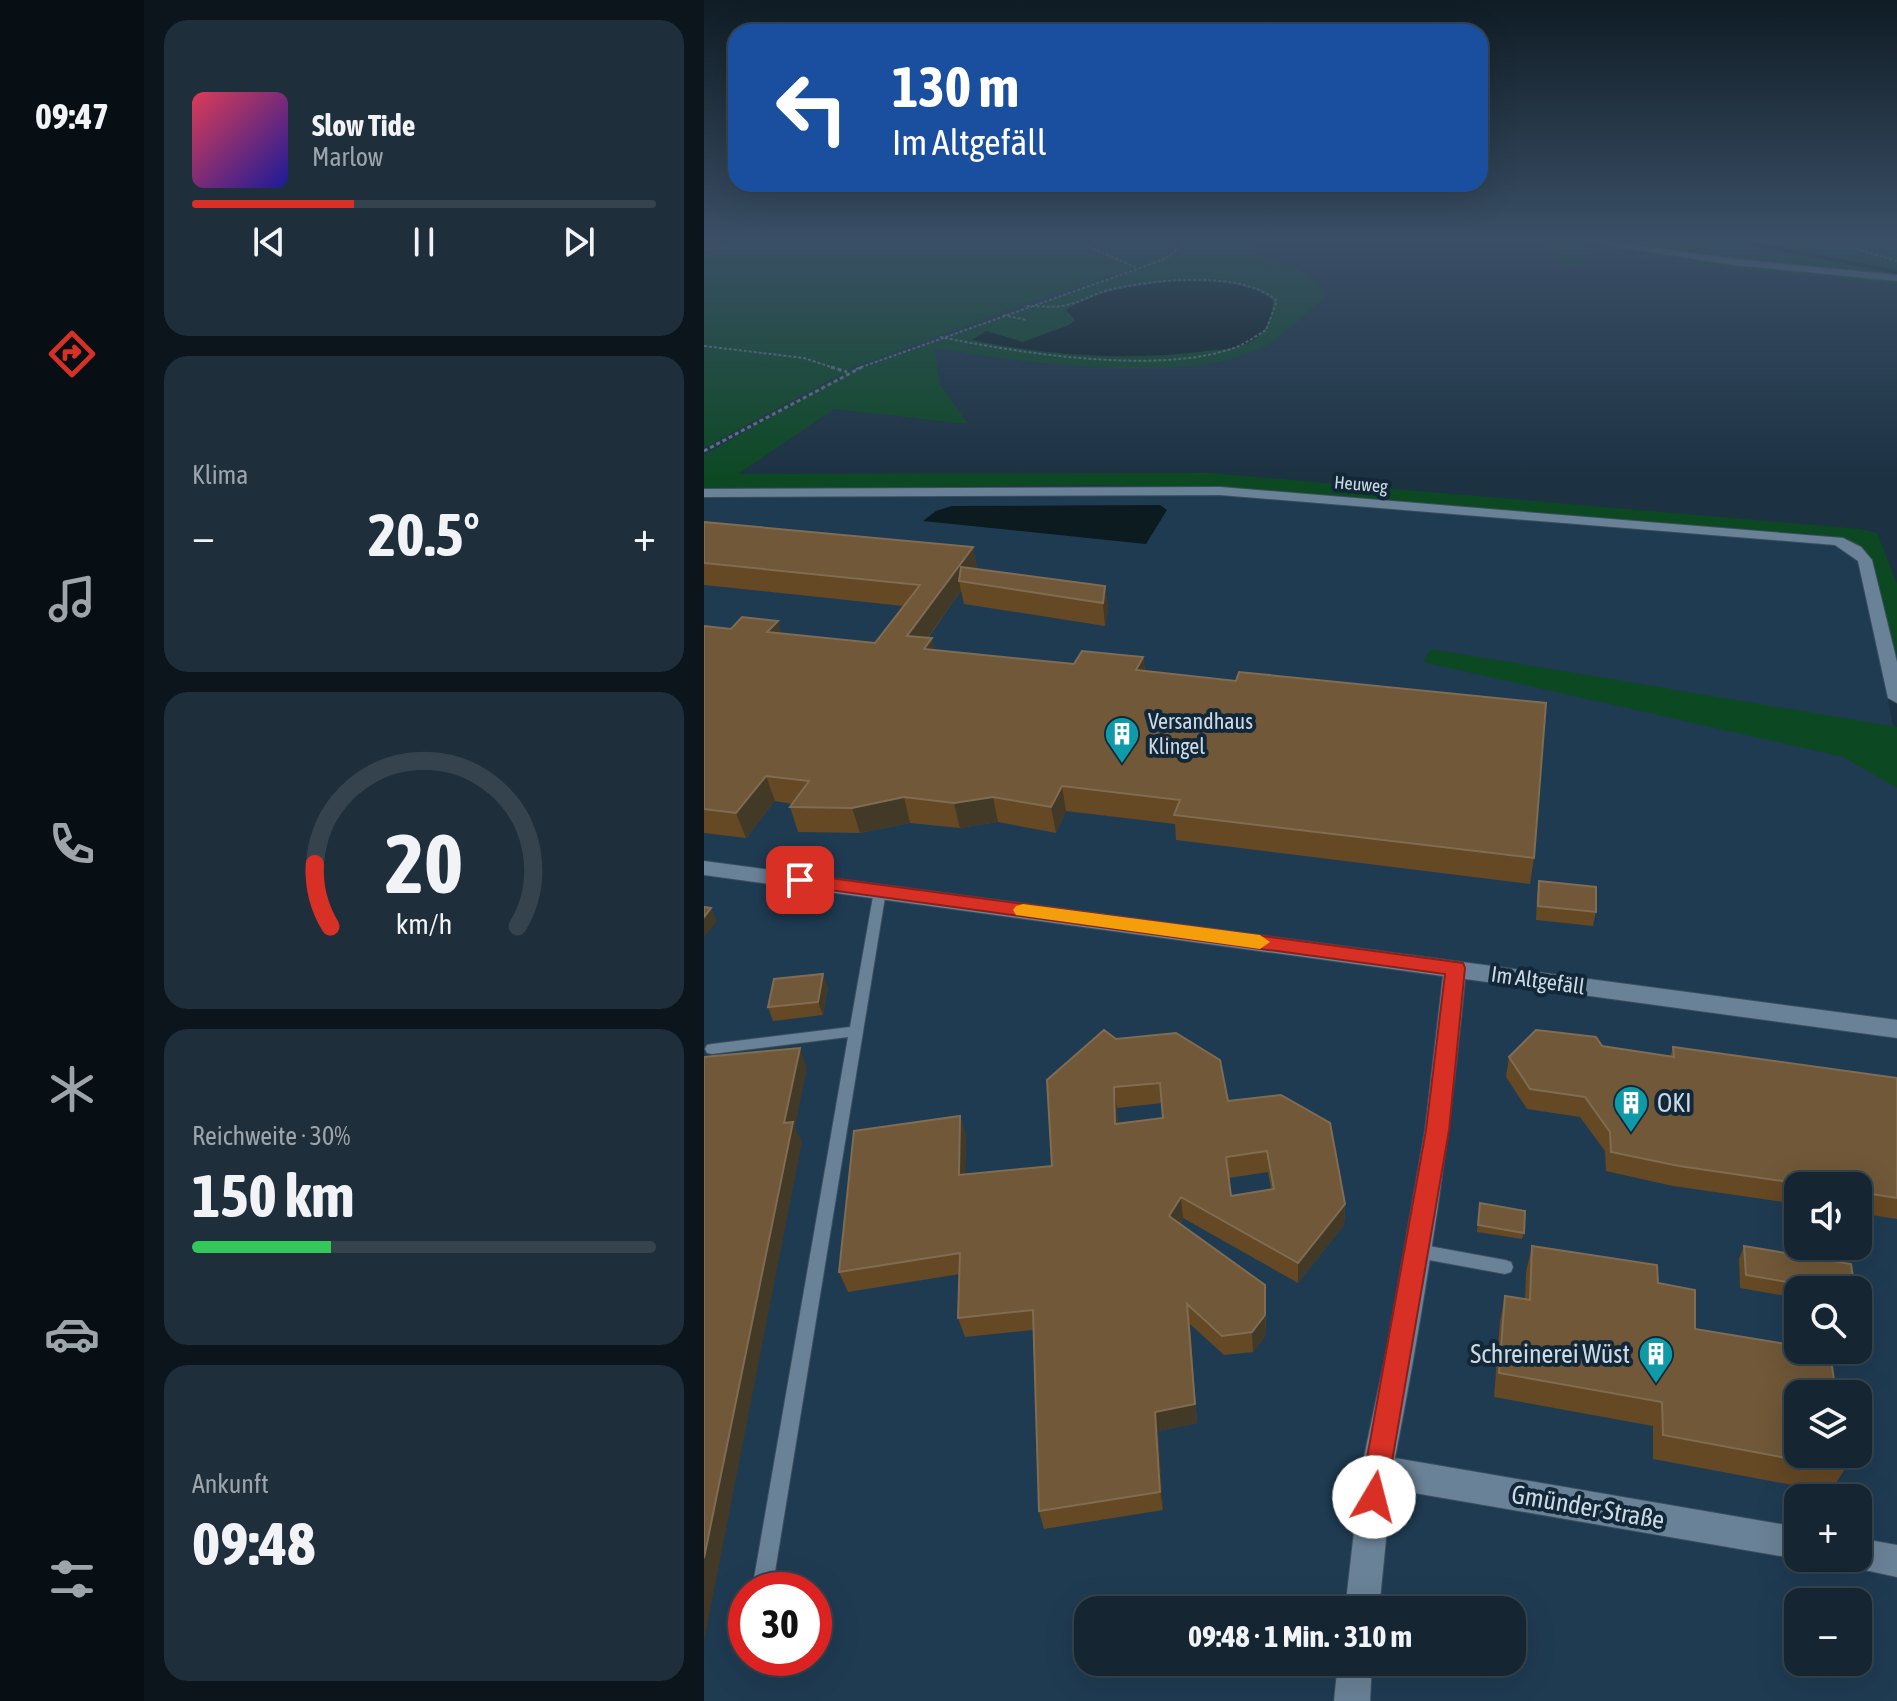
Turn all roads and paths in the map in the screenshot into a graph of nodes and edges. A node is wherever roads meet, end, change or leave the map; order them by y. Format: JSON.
{"nodes":[{"id":1,"x":987,"y":319,"type":"edge"},
{"id":2,"x":1275,"y":319,"type":"edge"},
{"id":3,"x":940,"y":337,"type":"junction"},
{"id":4,"x":704,"y":346,"type":"edge"},
{"id":5,"x":847,"y":372,"type":"junction"},
{"id":6,"x":704,"y":451,"type":"edge"},
{"id":7,"x":704,"y":493,"type":"edge"},
{"id":8,"x":1897,"y":698,"type":"edge"},
{"id":9,"x":704,"y":868,"type":"edge"},
{"id":10,"x":880,"y":891,"type":"junction"},
{"id":11,"x":1455,"y":968,"type":"junction"},
{"id":12,"x":1897,"y":1029,"type":"edge"},
{"id":13,"x":857,"y":1031,"type":"junction"},
{"id":14,"x":712,"y":1049,"type":"dead end"},
{"id":15,"x":1418,"y":1251,"type":"junction"},
{"id":16,"x":1505,"y":1267,"type":"dead end"},
{"id":17,"x":1377,"y":1471,"type":"junction"},
{"id":18,"x":1784,"y":1541,"type":"edge"},
{"id":19,"x":1872,"y":1557,"type":"edge"},
{"id":20,"x":1897,"y":1561,"type":"edge"},
{"id":21,"x":765,"y":1572,"type":"edge"},
{"id":22,"x":1364,"y":1596,"type":"edge"},
{"id":23,"x":1354,"y":1676,"type":"edge"},
{"id":24,"x":1352,"y":1701,"type":"edge"}],
"edges":[{"from":1,"to":3,"type":"path"},
{"from":2,"to":3,"type":"path"},
{"from":3,"to":5,"type":"path"},
{"from":4,"to":5,"type":"path"},
{"from":5,"to":6,"type":"path"},
{"from":7,"to":8,"type":"street","name":"Heuweg"},
{"from":9,"to":10,"type":"street","name":"Im Altgefäll"},
{"from":10,"to":11,"type":"street","name":"Im Altgefäll"},
{"from":10,"to":13,"type":"lane"},
{"from":11,"to":12,"type":"street","name":"Im Altgefäll"},
{"from":11,"to":15,"type":"street"},
{"from":13,"to":14,"type":"lane"},
{"from":13,"to":21,"type":"lane"},
{"from":15,"to":16,"type":"lane"},
{"from":15,"to":17,"type":"street"},
{"from":17,"to":18,"type":"street","name":"Gmünder Straße"},
{"from":17,"to":22,"type":"street"},
{"from":19,"to":20,"type":"street"},
{"from":23,"to":24,"type":"street"}]}
